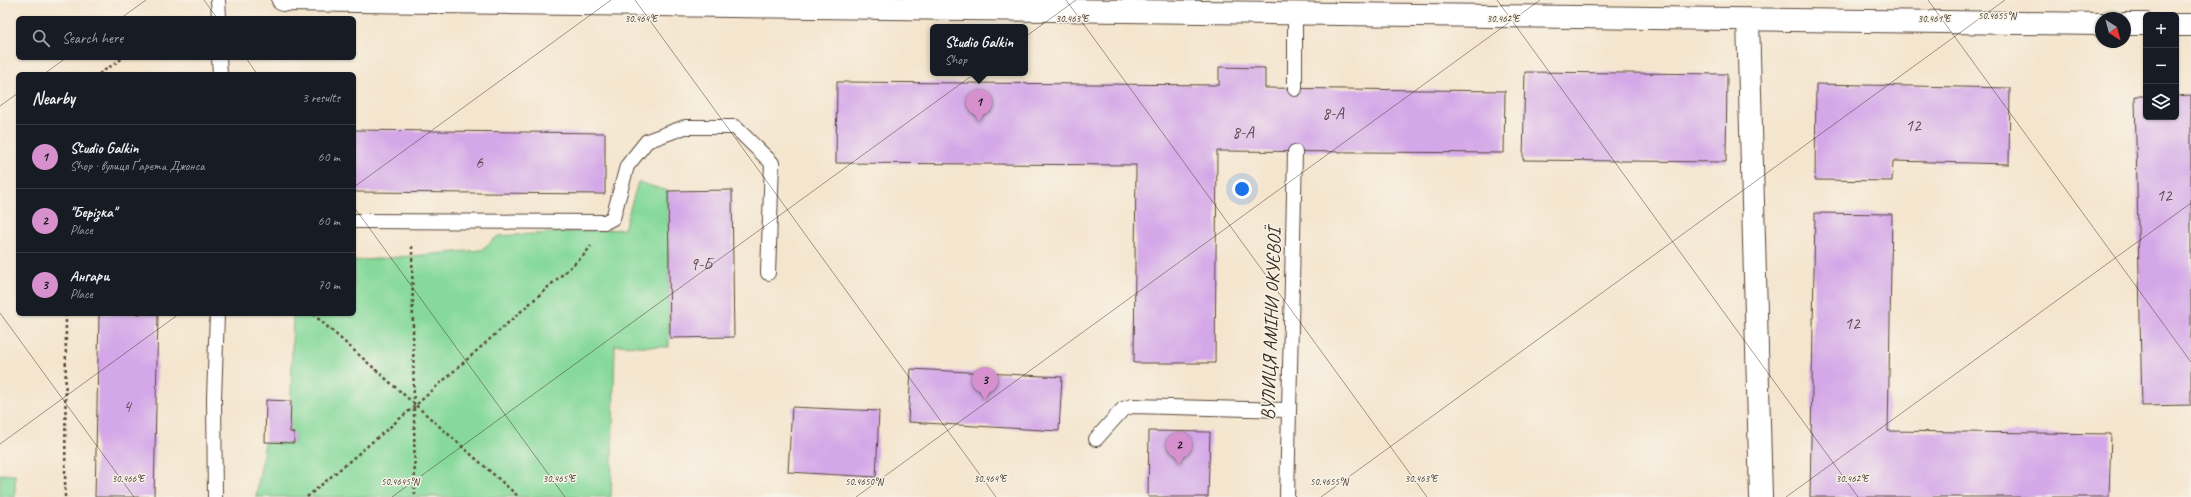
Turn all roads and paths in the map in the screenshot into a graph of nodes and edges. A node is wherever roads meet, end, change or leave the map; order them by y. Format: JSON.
{"nodes":[{"id":1,"x":218,"y":0,"type":"edge"},
{"id":2,"x":283,"y":0,"type":"edge"},
{"id":3,"x":729,"y":3,"type":"edge"},
{"id":4,"x":1083,"y":5,"type":"edge"},
{"id":5,"x":1295,"y":14,"type":"junction"},
{"id":6,"x":219,"y":16,"type":"edge"},
{"id":7,"x":1748,"y":19,"type":"junction"},
{"id":8,"x":2095,"y":24,"type":"edge"},
{"id":9,"x":2131,"y":24,"type":"edge"},
{"id":10,"x":2143,"y":24,"type":"edge"},
{"id":11,"x":2179,"y":24,"type":"edge"},
{"id":12,"x":2191,"y":25,"type":"edge"},
{"id":13,"x":120,"y":60,"type":"edge"},
{"id":14,"x":219,"y":60,"type":"edge"},
{"id":15,"x":103,"y":72,"type":"edge"},
{"id":16,"x":220,"y":72,"type":"edge"},
{"id":17,"x":1295,"y":89,"type":"dead end"},
{"id":18,"x":1295,"y":152,"type":"dead end"},
{"id":19,"x":613,"y":218,"type":"junction"},
{"id":20,"x":356,"y":221,"type":"edge"},
{"id":21,"x":412,"y":222,"type":"junction"},
{"id":22,"x":768,"y":273,"type":"dead end"},
{"id":23,"x":66,"y":316,"type":"edge"},
{"id":24,"x":217,"y":316,"type":"edge"},
{"id":25,"x":315,"y":316,"type":"edge"},
{"id":26,"x":416,"y":405,"type":"junction"},
{"id":27,"x":1288,"y":410,"type":"junction"},
{"id":28,"x":1096,"y":439,"type":"dead end"},
{"id":29,"x":65,"y":497,"type":"edge"},
{"id":30,"x":215,"y":497,"type":"edge"},
{"id":31,"x":307,"y":497,"type":"edge"},
{"id":32,"x":415,"y":497,"type":"edge"},
{"id":33,"x":519,"y":497,"type":"edge"},
{"id":34,"x":1287,"y":497,"type":"edge"},
{"id":35,"x":1761,"y":497,"type":"edge"}],
"edges":[{"from":1,"to":6,"type":"lane"},
{"from":2,"to":3,"type":"street"},
{"from":3,"to":4,"type":"street"},
{"from":4,"to":5,"type":"street"},
{"from":5,"to":7,"type":"street"},
{"from":5,"to":17,"type":"lane"},
{"from":7,"to":8,"type":"street"},
{"from":7,"to":35,"type":"street"},
{"from":9,"to":10,"type":"street"},
{"from":11,"to":12,"type":"street"},
{"from":13,"to":15,"type":"path"},
{"from":14,"to":16,"type":"lane"},
{"from":18,"to":27,"type":"lane","name":"ВУЛИЦЯ АМІНИ ОКУЄВОЇ"},
{"from":19,"to":21,"type":"lane"},
{"from":19,"to":22,"type":"lane"},
{"from":19,"to":26,"type":"path"},
{"from":20,"to":21,"type":"lane"},
{"from":21,"to":26,"type":"path"},
{"from":23,"to":29,"type":"path"},
{"from":24,"to":30,"type":"lane"},
{"from":25,"to":26,"type":"path"},
{"from":26,"to":31,"type":"path"},
{"from":26,"to":32,"type":"path"},
{"from":26,"to":33,"type":"path"},
{"from":27,"to":28,"type":"lane"},
{"from":27,"to":34,"type":"lane","name":"ВУЛИЦЯ АМІНИ ОКУЄВОЇ"}]}
